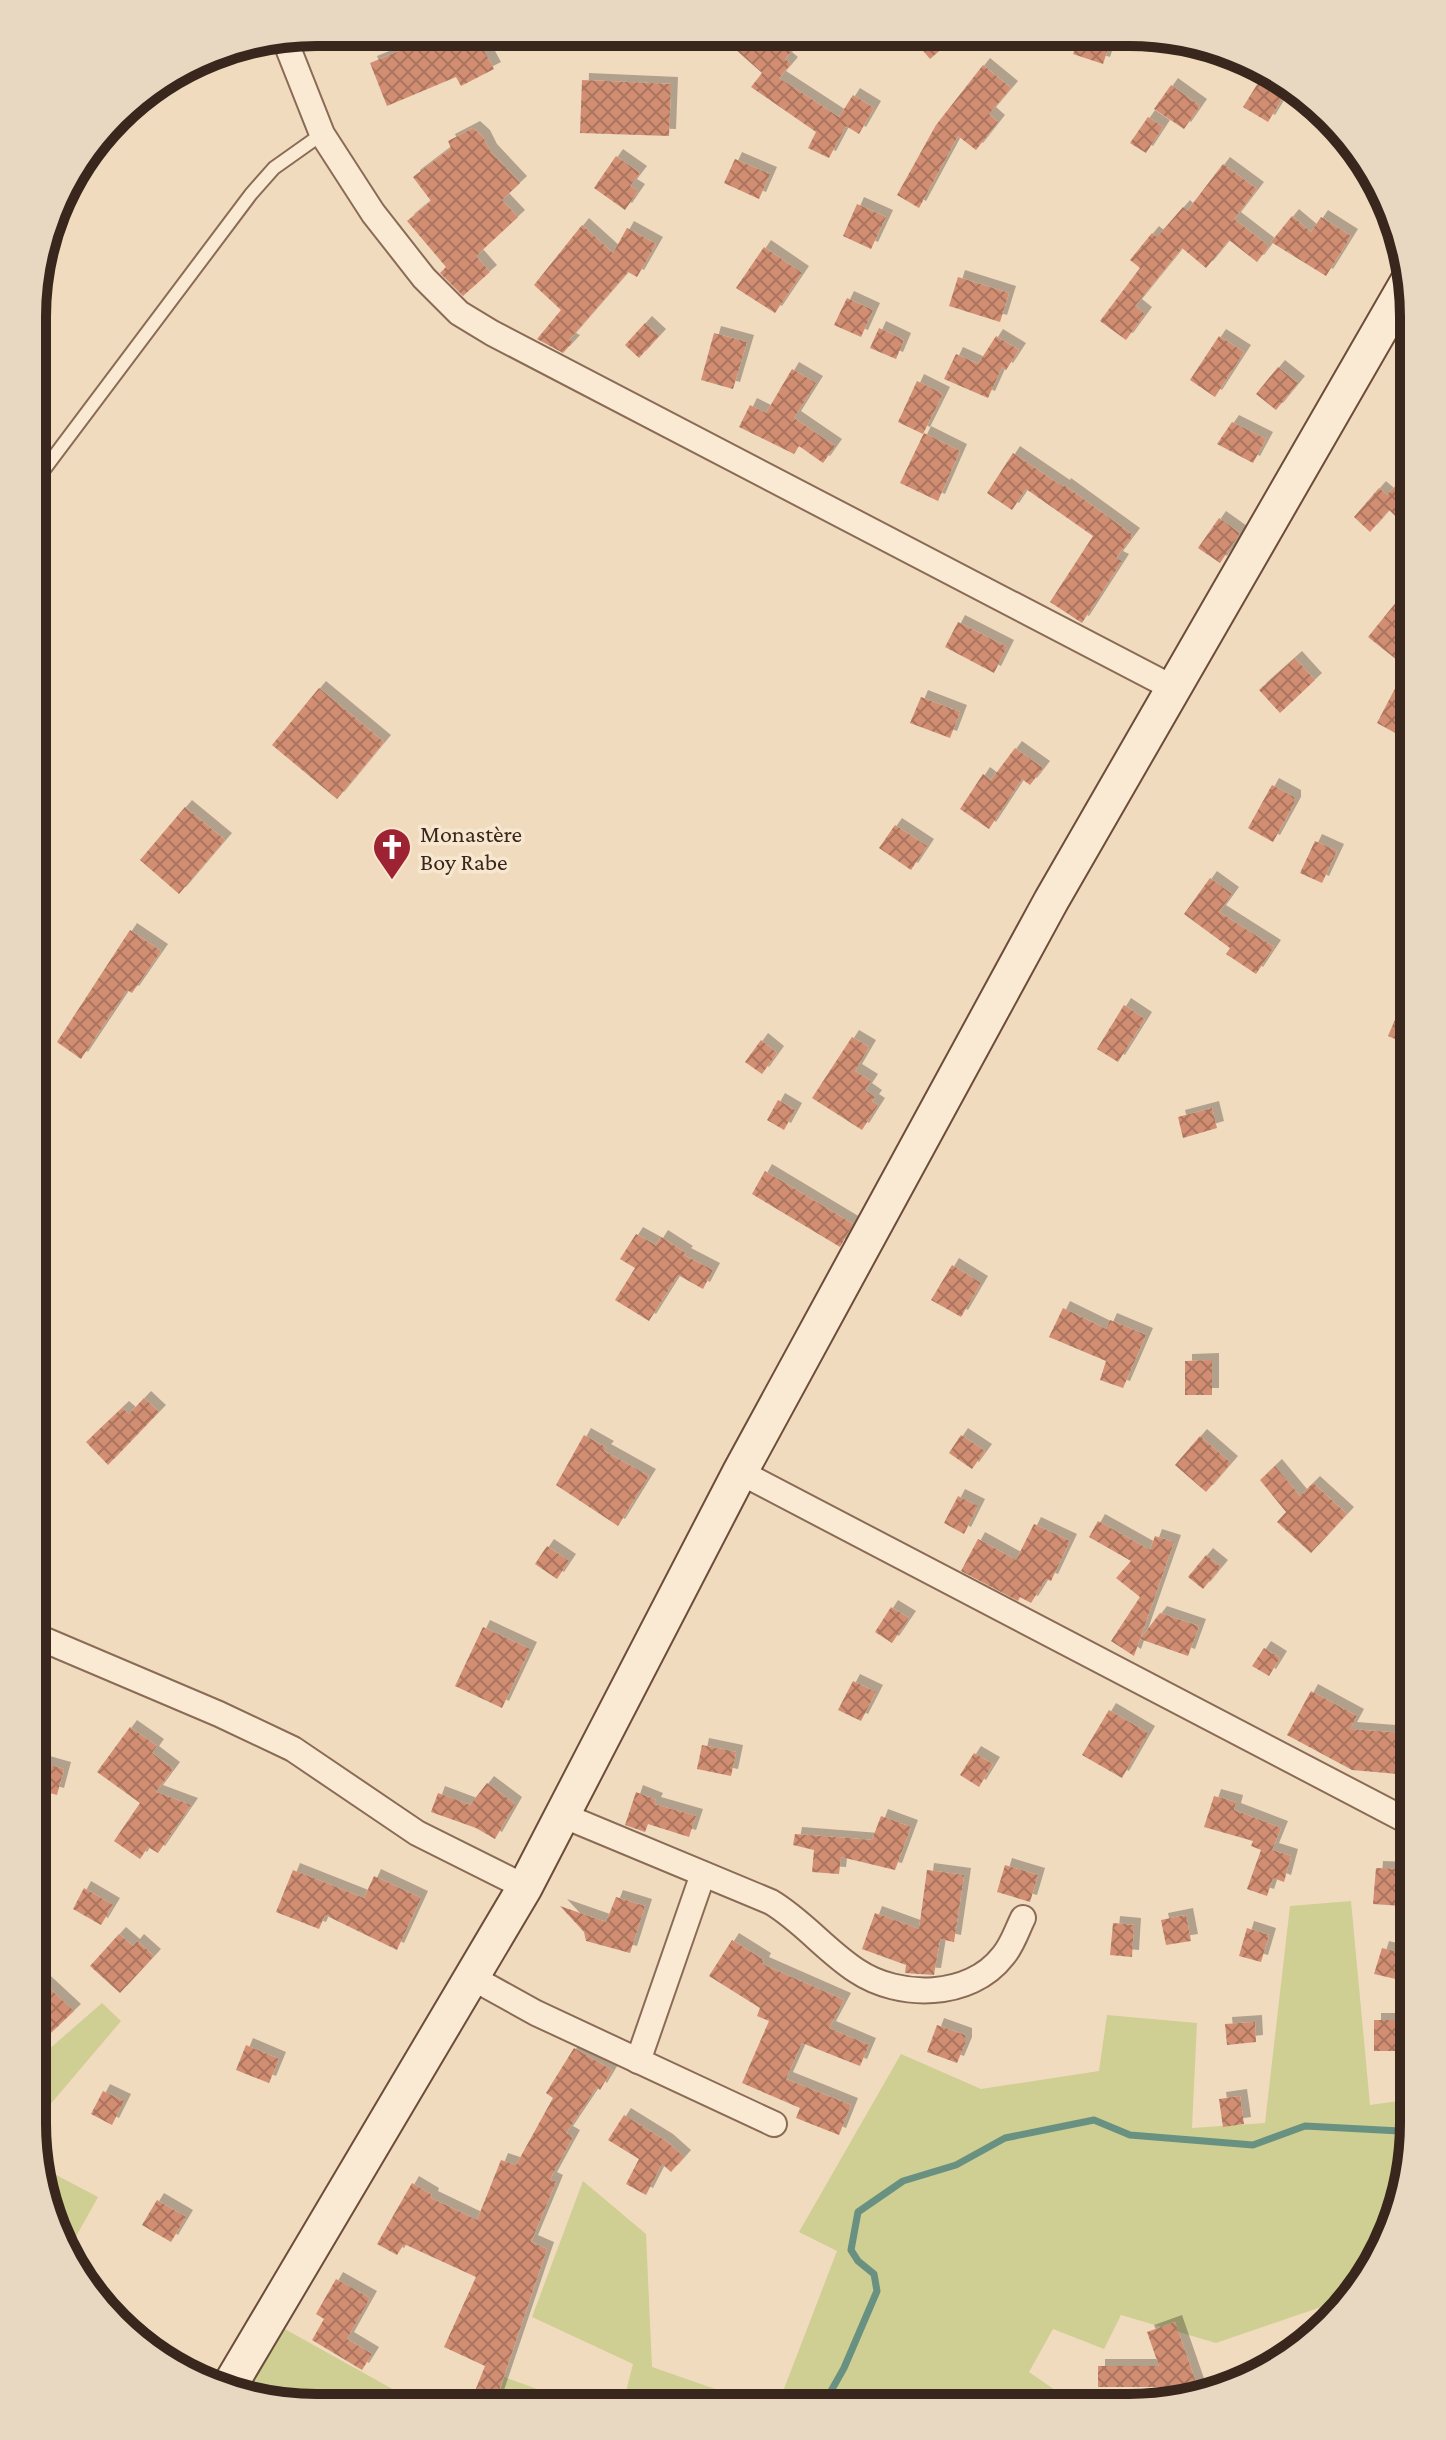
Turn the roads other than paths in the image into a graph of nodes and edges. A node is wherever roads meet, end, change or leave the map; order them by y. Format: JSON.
{"nodes":[{"id":1,"x":288,"y":48,"type":"edge"},
{"id":2,"x":322,"y":134,"type":"junction"},
{"id":3,"x":1399,"y":297,"type":"edge"},
{"id":4,"x":46,"y":467,"type":"edge"},
{"id":5,"x":1175,"y":689,"type":"junction"},
{"id":6,"x":740,"y":1472,"type":"junction"},
{"id":7,"x":46,"y":1641,"type":"edge"},
{"id":8,"x":562,"y":1815,"type":"junction"},
{"id":9,"x":1399,"y":1817,"type":"edge"},
{"id":10,"x":703,"y":1874,"type":"junction"},
{"id":11,"x":525,"y":1887,"type":"junction"},
{"id":12,"x":1023,"y":1918,"type":"dead end"},
{"id":13,"x":471,"y":1977,"type":"junction"},
{"id":14,"x":638,"y":2061,"type":"junction"},
{"id":15,"x":774,"y":2124,"type":"dead end"},
{"id":16,"x":233,"y":2380,"type":"edge"}],
"edges":[{"from":1,"to":2,"type":"street"},
{"from":2,"to":4,"type":"lane"},
{"from":2,"to":5,"type":"street"},
{"from":3,"to":5,"type":"main road"},
{"from":5,"to":6,"type":"main road"},
{"from":6,"to":8,"type":"main road"},
{"from":6,"to":9,"type":"street"},
{"from":7,"to":11,"type":"street"},
{"from":8,"to":10,"type":"street"},
{"from":8,"to":11,"type":"main road"},
{"from":10,"to":12,"type":"street"},
{"from":10,"to":14,"type":"street"},
{"from":11,"to":13,"type":"main road"},
{"from":13,"to":14,"type":"street"},
{"from":13,"to":16,"type":"main road"},
{"from":14,"to":15,"type":"street"}]}
